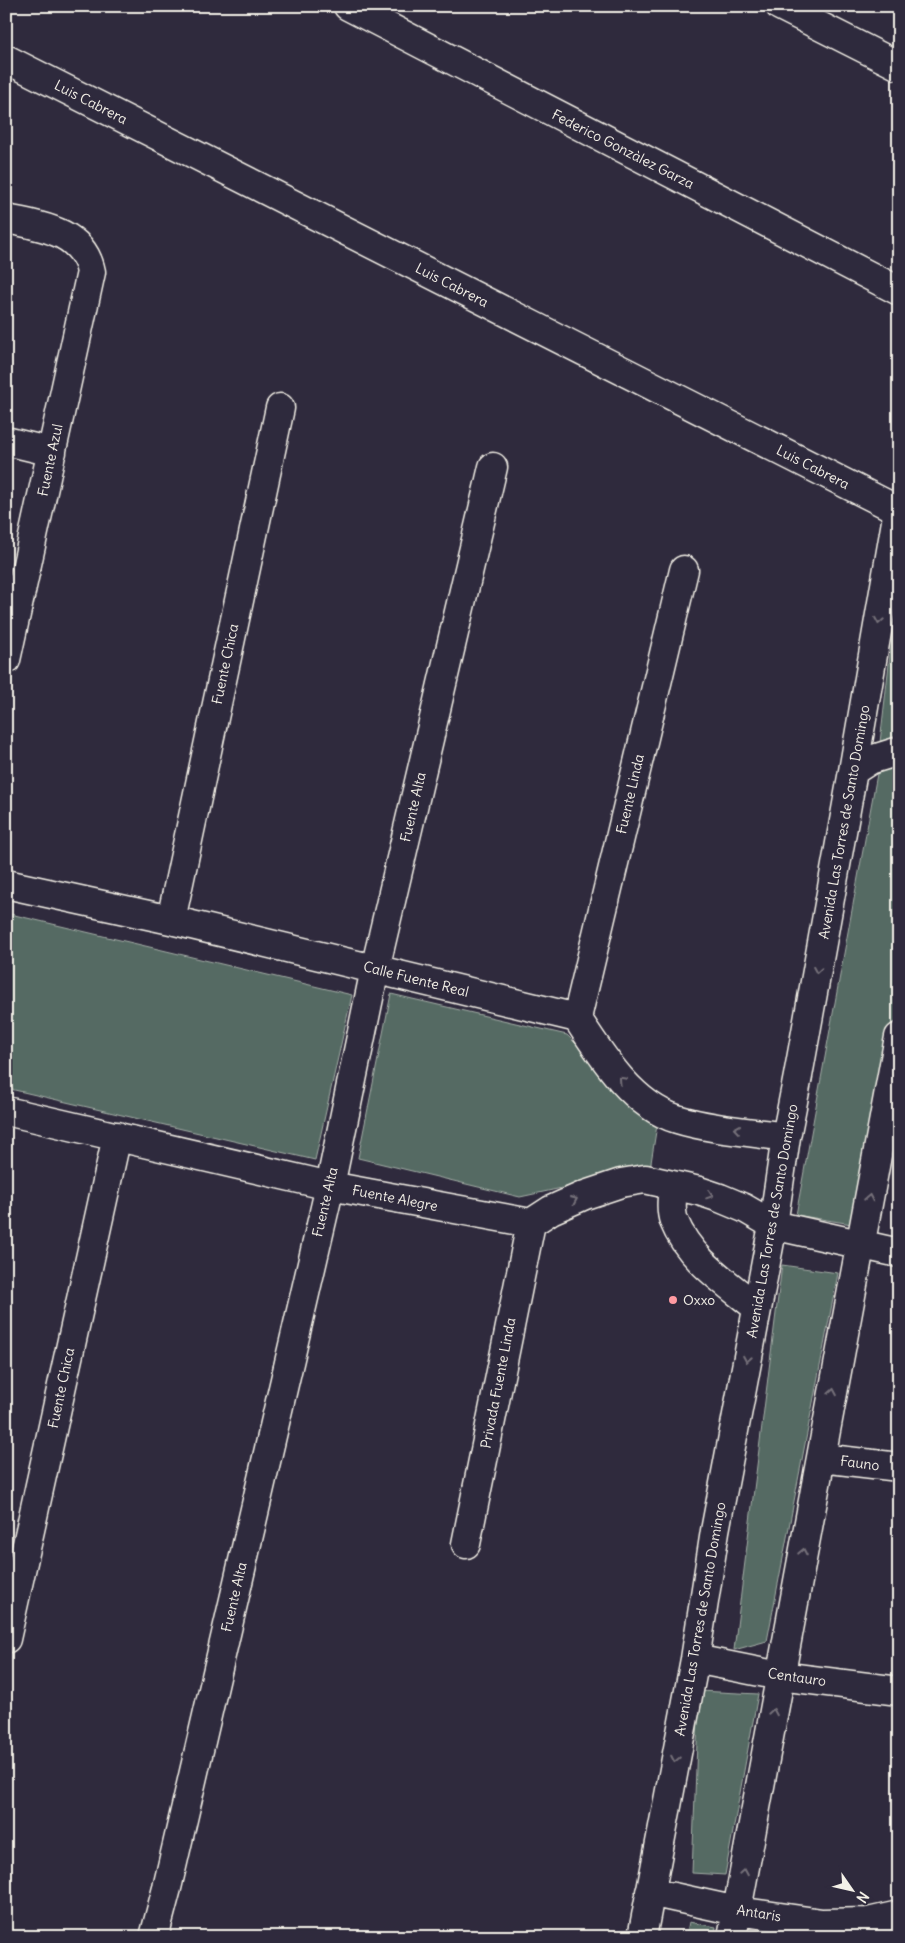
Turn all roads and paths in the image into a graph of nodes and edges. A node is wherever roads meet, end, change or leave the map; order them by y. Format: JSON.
{"nodes":[{"id":1,"x":348,"y":6,"type":"edge"},
{"id":2,"x":780,"y":6,"type":"edge"},
{"id":3,"x":6,"y":59,"type":"edge"},
{"id":4,"x":899,"y":66,"type":"edge"},
{"id":5,"x":6,"y":219,"type":"edge"},
{"id":6,"x":899,"y":291,"type":"edge"},
{"id":7,"x":280,"y":408,"type":"dead end"},
{"id":8,"x":6,"y":441,"type":"edge"},
{"id":9,"x":52,"y":452,"type":"junction"},
{"id":10,"x":493,"y":467,"type":"dead end"},
{"id":11,"x":898,"y":507,"type":"edge"},
{"id":12,"x":684,"y":570,"type":"dead end"},
{"id":13,"x":892,"y":587,"type":"edge"},
{"id":14,"x":6,"y":660,"type":"edge"},
{"id":15,"x":899,"y":752,"type":"edge"},
{"id":16,"x":853,"y":771,"type":"junction"},
{"id":17,"x":6,"y":884,"type":"edge"},
{"id":18,"x":171,"y":920,"type":"junction"},
{"id":19,"x":375,"y":969,"type":"junction"},
{"id":20,"x":577,"y":1018,"type":"junction"},
{"id":21,"x":898,"y":1047,"type":"edge"},
{"id":22,"x":6,"y":1111,"type":"edge"},
{"id":23,"x":117,"y":1136,"type":"junction"},
{"id":24,"x":786,"y":1136,"type":"junction"},
{"id":25,"x":330,"y":1186,"type":"junction"},
{"id":26,"x":673,"y":1186,"type":"junction"},
{"id":27,"x":531,"y":1223,"type":"junction"},
{"id":28,"x":773,"y":1225,"type":"junction"},
{"id":29,"x":859,"y":1246,"type":"junction"},
{"id":30,"x":899,"y":1253,"type":"edge"},
{"id":31,"x":757,"y":1308,"type":"junction"},
{"id":32,"x":821,"y":1458,"type":"junction"},
{"id":33,"x":899,"y":1467,"type":"edge"},
{"id":34,"x":466,"y":1544,"type":"dead end"},
{"id":35,"x":6,"y":1639,"type":"edge"},
{"id":36,"x":695,"y":1659,"type":"junction"},
{"id":37,"x":780,"y":1676,"type":"junction"},
{"id":38,"x":899,"y":1690,"type":"edge"},
{"id":39,"x":650,"y":1892,"type":"junction"},
{"id":40,"x":899,"y":1915,"type":"edge"},
{"id":41,"x":735,"y":1924,"type":"edge"},
{"id":42,"x":154,"y":1937,"type":"edge"},
{"id":43,"x":642,"y":1937,"type":"edge"}],
"edges":[{"from":1,"to":6,"type":"street","name":"Federico Gonzàlez Garza"},
{"from":2,"to":4,"type":"street"},
{"from":3,"to":11,"type":"street","name":"Luis Cabrera"},
{"from":5,"to":9,"type":"street","name":"Fuente Azul"},
{"from":7,"to":18,"type":"street","name":"Fuente Chica"},
{"from":8,"to":9,"type":"street"},
{"from":9,"to":14,"type":"street","name":"Fuente Azul"},
{"from":10,"to":19,"type":"street","name":"Fuente Alta"},
{"from":11,"to":13,"type":"street","name":"Avenida Las Torres de Santo Domingo"},
{"from":12,"to":20,"type":"street","name":"Fuente Linda"},
{"from":13,"to":16,"type":"street","name":"Avenida Las Torres de Santo Domingo","one_way":true},
{"from":15,"to":16,"type":"street"},
{"from":16,"to":24,"type":"street","name":"Avenida Las Torres de Santo Domingo","one_way":true},
{"from":17,"to":18,"type":"street","name":"Calle Fuente Real"},
{"from":18,"to":19,"type":"street","name":"Calle Fuente Real"},
{"from":19,"to":20,"type":"street","name":"Calle Fuente Real"},
{"from":19,"to":25,"type":"street","name":"Fuente Alta"},
{"from":24,"to":20,"type":"street","one_way":true},
{"from":29,"to":21,"type":"street","one_way":true},
{"from":22,"to":23,"type":"street","name":"Fuente Alegre"},
{"from":23,"to":25,"type":"street","name":"Fuente Alegre"},
{"from":23,"to":35,"type":"street","name":"Fuente Chica"},
{"from":24,"to":28,"type":"street","name":"Avenida Las Torres de Santo Domingo"},
{"from":25,"to":27,"type":"street","name":"Fuente Alegre"},
{"from":25,"to":42,"type":"street","name":"Fuente Alta"},
{"from":27,"to":26,"type":"street","one_way":true},
{"from":26,"to":28,"type":"street","one_way":true},
{"from":26,"to":31,"type":"street"},
{"from":27,"to":34,"type":"street","name":"Privada Fuente Linda"},
{"from":28,"to":29,"type":"street"},
{"from":28,"to":31,"type":"street","name":"Avenida Las Torres de Santo Domingo"},
{"from":29,"to":30,"type":"street"},
{"from":32,"to":29,"type":"street","one_way":true},
{"from":31,"to":36,"type":"street","name":"Avenida Las Torres de Santo Domingo","one_way":true},
{"from":32,"to":33,"type":"street","name":"Fauno"},
{"from":37,"to":32,"type":"street","one_way":true},
{"from":36,"to":37,"type":"street","name":"Centauro"},
{"from":36,"to":39,"type":"street","name":"Avenida Las Torres de Santo Domingo","one_way":true},
{"from":37,"to":38,"type":"street","name":"Centauro"},
{"from":41,"to":37,"type":"street","one_way":true},
{"from":39,"to":41,"type":"street","name":"Antaris"},
{"from":39,"to":43,"type":"street","name":"Avenida Las Torres de Santo Domingo"},
{"from":40,"to":41,"type":"street","name":"Antaris"}]}
